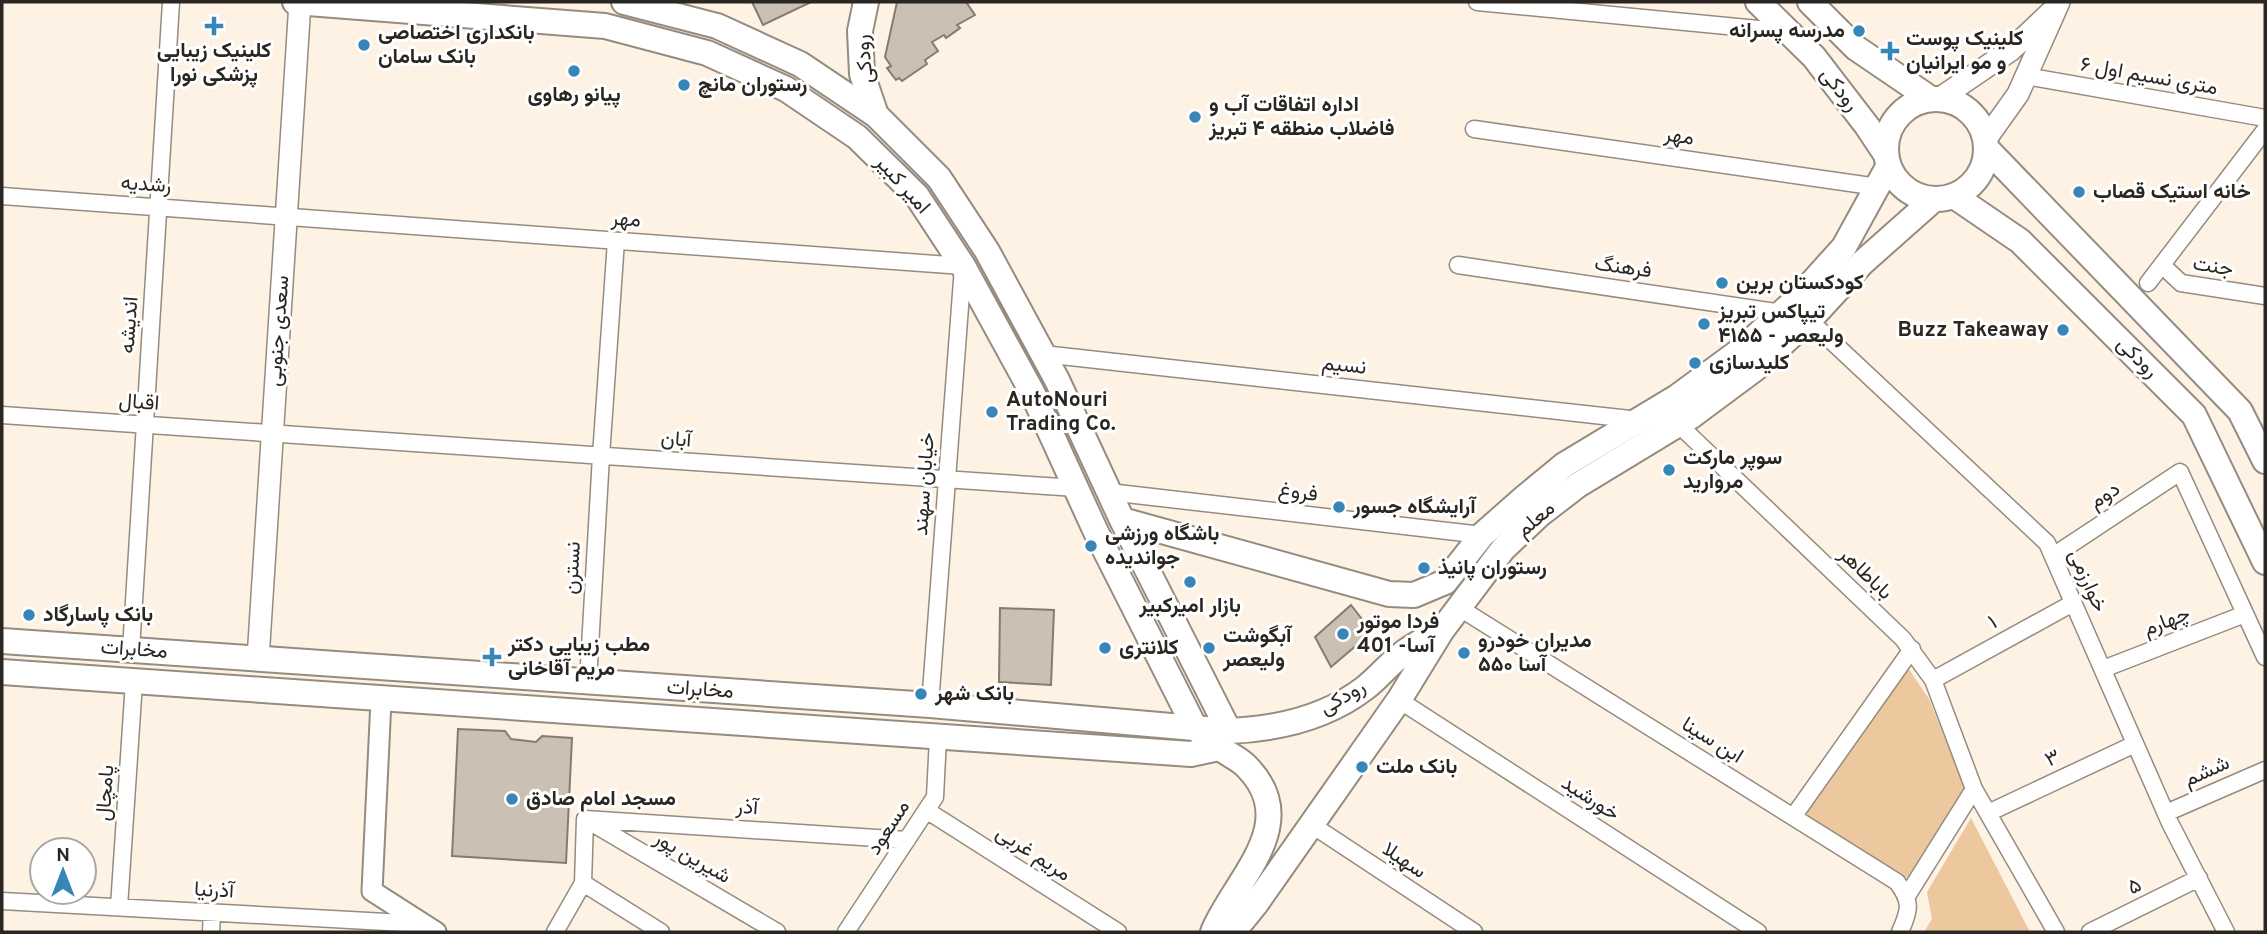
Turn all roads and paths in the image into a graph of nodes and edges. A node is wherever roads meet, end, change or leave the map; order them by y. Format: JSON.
{"nodes":[{"id":1,"x":171,"y":2,"type":"edge"},
{"id":2,"x":298,"y":2,"type":"edge"},
{"id":3,"x":624,"y":2,"type":"edge"},
{"id":4,"x":866,"y":2,"type":"edge"},
{"id":5,"x":1476,"y":2,"type":"edge"},
{"id":6,"x":1758,"y":2,"type":"edge"},
{"id":7,"x":1810,"y":2,"type":"edge"},
{"id":8,"x":2058,"y":4,"type":"edge"},
{"id":9,"x":666,"y":6,"type":"edge"},
{"id":10,"x":1788,"y":32,"type":"junction"},
{"id":11,"x":2026,"y":76,"type":"junction"},
{"id":12,"x":1935,"y":99,"type":"junction"},
{"id":13,"x":876,"y":115,"type":"junction"},
{"id":14,"x":2265,"y":118,"type":"edge"},
{"id":15,"x":1474,"y":129,"type":"dead end"},
{"id":16,"x":2265,"y":130,"type":"edge"},
{"id":17,"x":1986,"y":144,"type":"junction"},
{"id":18,"x":1884,"y":169,"type":"junction"},
{"id":19,"x":2,"y":196,"type":"edge"},
{"id":20,"x":1944,"y":198,"type":"junction"},
{"id":21,"x":159,"y":207,"type":"junction"},
{"id":22,"x":286,"y":217,"type":"junction"},
{"id":23,"x":616,"y":241,"type":"junction"},
{"id":24,"x":987,"y":251,"type":"junction"},
{"id":25,"x":1458,"y":265,"type":"dead end"},
{"id":26,"x":2162,"y":265,"type":"junction"},
{"id":27,"x":963,"y":266,"type":"junction"},
{"id":28,"x":2148,"y":283,"type":"dead end"},
{"id":29,"x":2265,"y":296,"type":"edge"},
{"id":30,"x":1782,"y":313,"type":"junction"},
{"id":31,"x":1809,"y":320,"type":"junction"},
{"id":32,"x":1043,"y":354,"type":"junction"},
{"id":33,"x":2,"y":415,"type":"edge"},
{"id":34,"x":1640,"y":420,"type":"junction"},
{"id":35,"x":1678,"y":424,"type":"junction"},
{"id":36,"x":145,"y":425,"type":"junction"},
{"id":37,"x":272,"y":433,"type":"junction"},
{"id":38,"x":601,"y":456,"type":"junction"},
{"id":39,"x":2265,"y":461,"type":"edge"},
{"id":40,"x":947,"y":480,"type":"junction"},
{"id":41,"x":1076,"y":488,"type":"junction"},
{"id":42,"x":1109,"y":492,"type":"junction"},
{"id":43,"x":1122,"y":520,"type":"junction"},
{"id":44,"x":1096,"y":531,"type":"junction"},
{"id":45,"x":1482,"y":535,"type":"junction"},
{"id":46,"x":2053,"y":556,"type":"junction"},
{"id":47,"x":2265,"y":562,"type":"edge"},
{"id":48,"x":2073,"y":603,"type":"junction"},
{"id":49,"x":1458,"y":607,"type":"junction"},
{"id":50,"x":2245,"y":614,"type":"junction"},
{"id":51,"x":1442,"y":630,"type":"junction"},
{"id":52,"x":2,"y":641,"type":"edge"},
{"id":53,"x":1912,"y":649,"type":"junction"},
{"id":54,"x":131,"y":650,"type":"junction"},
{"id":55,"x":2265,"y":657,"type":"edge"},
{"id":56,"x":258,"y":659,"type":"junction"},
{"id":57,"x":2103,"y":669,"type":"junction"},
{"id":58,"x":2,"y":673,"type":"edge"},
{"id":59,"x":1933,"y":680,"type":"junction"},
{"id":60,"x":134,"y":682,"type":"junction"},
{"id":61,"x":588,"y":682,"type":"junction"},
{"id":62,"x":676,"y":688,"type":"junction"},
{"id":63,"x":381,"y":700,"type":"junction"},
{"id":64,"x":1399,"y":700,"type":"junction"},
{"id":65,"x":930,"y":705,"type":"junction"},
{"id":66,"x":676,"y":719,"type":"junction"},
{"id":67,"x":1195,"y":727,"type":"junction"},
{"id":68,"x":938,"y":738,"type":"junction"},
{"id":69,"x":1224,"y":739,"type":"junction"},
{"id":70,"x":2136,"y":744,"type":"junction"},
{"id":71,"x":2265,"y":770,"type":"edge"},
{"id":72,"x":1974,"y":789,"type":"junction"},
{"id":73,"x":926,"y":810,"type":"junction"},
{"id":74,"x":1988,"y":813,"type":"junction"},
{"id":75,"x":2166,"y":813,"type":"junction"},
{"id":76,"x":1793,"y":817,"type":"junction"},
{"id":77,"x":585,"y":819,"type":"junction"},
{"id":78,"x":1312,"y":825,"type":"junction"},
{"id":79,"x":907,"y":840,"type":"junction"},
{"id":80,"x":2199,"y":878,"type":"junction"},
{"id":81,"x":583,"y":883,"type":"junction"},
{"id":82,"x":1907,"y":896,"type":"junction"},
{"id":83,"x":2,"y":901,"type":"edge"},
{"id":84,"x":119,"y":907,"type":"junction"},
{"id":85,"x":212,"y":912,"type":"junction"},
{"id":86,"x":430,"y":928,"type":"edge"},
{"id":87,"x":211,"y":932,"type":"edge"},
{"id":88,"x":555,"y":932,"type":"edge"},
{"id":89,"x":661,"y":932,"type":"edge"},
{"id":90,"x":777,"y":932,"type":"edge"},
{"id":91,"x":846,"y":932,"type":"edge"},
{"id":92,"x":1118,"y":932,"type":"edge"},
{"id":93,"x":1213,"y":932,"type":"edge"},
{"id":94,"x":1233,"y":932,"type":"edge"},
{"id":95,"x":1474,"y":932,"type":"edge"},
{"id":96,"x":1758,"y":932,"type":"edge"},
{"id":97,"x":1900,"y":932,"type":"edge"},
{"id":98,"x":2056,"y":932,"type":"edge"},
{"id":99,"x":2090,"y":932,"type":"edge"},
{"id":100,"x":2227,"y":932,"type":"edge"}],
"edges":[{"from":1,"to":21,"type":"street","name":"اندیشه"},
{"from":2,"to":22,"type":"main road","name":"سعدى جنوبی"},
{"from":2,"to":27,"type":"main road","name":"امیر کبیر"},
{"from":3,"to":9,"type":"main road","name":"امیر کبیر"},
{"from":4,"to":13,"type":"main road","name":"رودکى"},
{"from":5,"to":10,"type":"street"},
{"from":6,"to":10,"type":"main road","name":"رودکى"},
{"from":7,"to":12,"type":"main road","name":"رودکى"},
{"from":8,"to":11,"type":"main road"},
{"from":8,"to":12,"type":"main road"},
{"from":9,"to":13,"type":"main road","name":"امیر کبیر"},
{"from":10,"to":18,"type":"main road","name":"رودکى"},
{"from":11,"to":14,"type":"street","name":"۶ متری نسیم اول"},
{"from":11,"to":17,"type":"main road"},
{"from":12,"to":17,"type":"main road"},
{"from":12,"to":18,"type":"main road"},
{"from":13,"to":24,"type":"main road","name":"امیر کبیر"},
{"from":15,"to":18,"type":"street","name":"مهر"},
{"from":16,"to":26,"type":"street"},
{"from":17,"to":20,"type":"main road"},
{"from":17,"to":39,"type":"main road","name":"رودکی"},
{"from":18,"to":20,"type":"main road"},
{"from":18,"to":30,"type":"main road","name":"معلم"},
{"from":19,"to":21,"type":"street","name":"رشدیه"},
{"from":20,"to":31,"type":"main road","name":"معلم"},
{"from":20,"to":47,"type":"main road","name":"رودکی"},
{"from":21,"to":22,"type":"street","name":"رشدیه"},
{"from":21,"to":36,"type":"street","name":"اندیشه"},
{"from":22,"to":23,"type":"street","name":"مهر"},
{"from":22,"to":37,"type":"main road","name":"سعدى جنوبی"},
{"from":23,"to":27,"type":"street","name":"مهر"},
{"from":23,"to":38,"type":"street","name":"نسترن"},
{"from":24,"to":27,"type":"street"},
{"from":24,"to":32,"type":"main road","name":"امیر کبیر"},
{"from":25,"to":30,"type":"street","name":"فرهنگ"},
{"from":26,"to":28,"type":"street"},
{"from":26,"to":29,"type":"street","name":"جنت"},
{"from":27,"to":40,"type":"street","name":"خیابان سهند"},
{"from":27,"to":41,"type":"main road","name":"امیر کبیر"},
{"from":30,"to":34,"type":"main road","name":"معلم"},
{"from":31,"to":35,"type":"main road","name":"معلم"},
{"from":31,"to":46,"type":"street","name":"خوارزمی"},
{"from":32,"to":34,"type":"street","name":"نسیم"},
{"from":32,"to":42,"type":"main road","name":"امیر کبیر"},
{"from":33,"to":36,"type":"street","name":"اقبال"},
{"from":34,"to":45,"type":"main road","name":"معلم"},
{"from":35,"to":49,"type":"main road","name":"معلم"},
{"from":35,"to":53,"type":"street","name":"باباطاهر"},
{"from":36,"to":37,"type":"street","name":"اقبال"},
{"from":36,"to":54,"type":"street","name":"اندیشه"},
{"from":37,"to":38,"type":"street","name":"آبان"},
{"from":37,"to":56,"type":"main road","name":"سعدى جنوبی"},
{"from":38,"to":40,"type":"street","name":"آبان"},
{"from":38,"to":61,"type":"street","name":"نسترن"},
{"from":40,"to":41,"type":"street","name":"آبان"},
{"from":40,"to":65,"type":"street","name":"خیابان سهند"},
{"from":41,"to":44,"type":"main road","name":"امیر کبیر"},
{"from":42,"to":43,"type":"main road","name":"امیر کبیر"},
{"from":42,"to":45,"type":"street","name":"فروغ"},
{"from":43,"to":44,"type":"main road"},
{"from":43,"to":45,"type":"main road","name":"معلم"},
{"from":43,"to":69,"type":"main road","name":"امیر کبیر"},
{"from":44,"to":67,"type":"main road","name":"امیر کبیر"},
{"from":46,"to":48,"type":"street","name":"خوارزمی"},
{"from":46,"to":50,"type":"street","name":"دوم"},
{"from":48,"to":57,"type":"street","name":"خوارزمی"},
{"from":48,"to":59,"type":"street","name":"۱"},
{"from":49,"to":51,"type":"main road","name":"معلم"},
{"from":49,"to":76,"type":"street","name":"ابن سینا"},
{"from":50,"to":55,"type":"street"},
{"from":50,"to":57,"type":"street","name":"چهارم"},
{"from":51,"to":64,"type":"main road","name":"معلم"},
{"from":51,"to":69,"type":"main road","name":"رودکی"},
{"from":52,"to":54,"type":"main road","name":"مخابرات"},
{"from":53,"to":59,"type":"street","name":"باباطاهر"},
{"from":53,"to":76,"type":"street"},
{"from":54,"to":56,"type":"main road","name":"مخابرات"},
{"from":56,"to":61,"type":"main road","name":"مخابرات"},
{"from":57,"to":70,"type":"street","name":"خوارزمی"},
{"from":58,"to":60,"type":"main road","name":"مخابرات"},
{"from":59,"to":72,"type":"street","name":"باباطاهر"},
{"from":60,"to":63,"type":"main road","name":"مخابرات"},
{"from":60,"to":84,"type":"street","name":"پامچال"},
{"from":61,"to":62,"type":"main road","name":"مخابرات"},
{"from":62,"to":65,"type":"main road","name":"مخابرات"},
{"from":62,"to":66,"type":"main road"},
{"from":63,"to":66,"type":"main road","name":"مخابرات"},
{"from":63,"to":86,"type":"street"},
{"from":64,"to":78,"type":"main road","name":"معلم"},
{"from":64,"to":96,"type":"street","name":"خورشید"},
{"from":65,"to":67,"type":"main road","name":"مخابرات"},
{"from":66,"to":68,"type":"main road","name":"مخابرات"},
{"from":67,"to":69,"type":"main road","name":"مخابرات"},
{"from":68,"to":69,"type":"main road","name":"مخابرات"},
{"from":68,"to":73,"type":"street","name":"مسعود"},
{"from":69,"to":93,"type":"main road"},
{"from":70,"to":74,"type":"street","name":"۳"},
{"from":70,"to":75,"type":"street","name":"خوارزمی"},
{"from":71,"to":75,"type":"street","name":"ششم"},
{"from":72,"to":74,"type":"street","name":"باباطاهر"},
{"from":72,"to":82,"type":"street"},
{"from":73,"to":79,"type":"street","name":"مسعود"},
{"from":73,"to":92,"type":"street","name":"مریم غربی"},
{"from":74,"to":98,"type":"street","name":"باباطاهر"},
{"from":75,"to":80,"type":"street","name":"خوارزمی"},
{"from":76,"to":82,"type":"street","name":"ابن سینا"},
{"from":77,"to":79,"type":"street","name":"آذر"},
{"from":77,"to":81,"type":"street"},
{"from":77,"to":90,"type":"street","name":"شیرین پور"},
{"from":78,"to":94,"type":"main road","name":"معلم"},
{"from":78,"to":95,"type":"street","name":"سهیلا"},
{"from":79,"to":91,"type":"street","name":"مسعود"},
{"from":80,"to":99,"type":"street","name":"۵"},
{"from":80,"to":100,"type":"street","name":"خوارزمی"},
{"from":81,"to":88,"type":"street"},
{"from":81,"to":89,"type":"street"},
{"from":82,"to":97,"type":"street"},
{"from":83,"to":84,"type":"street","name":"آذرنیا"},
{"from":84,"to":85,"type":"street","name":"آذرنیا"},
{"from":85,"to":86,"type":"street","name":"آذرنیا"},
{"from":85,"to":87,"type":"street"}]}
